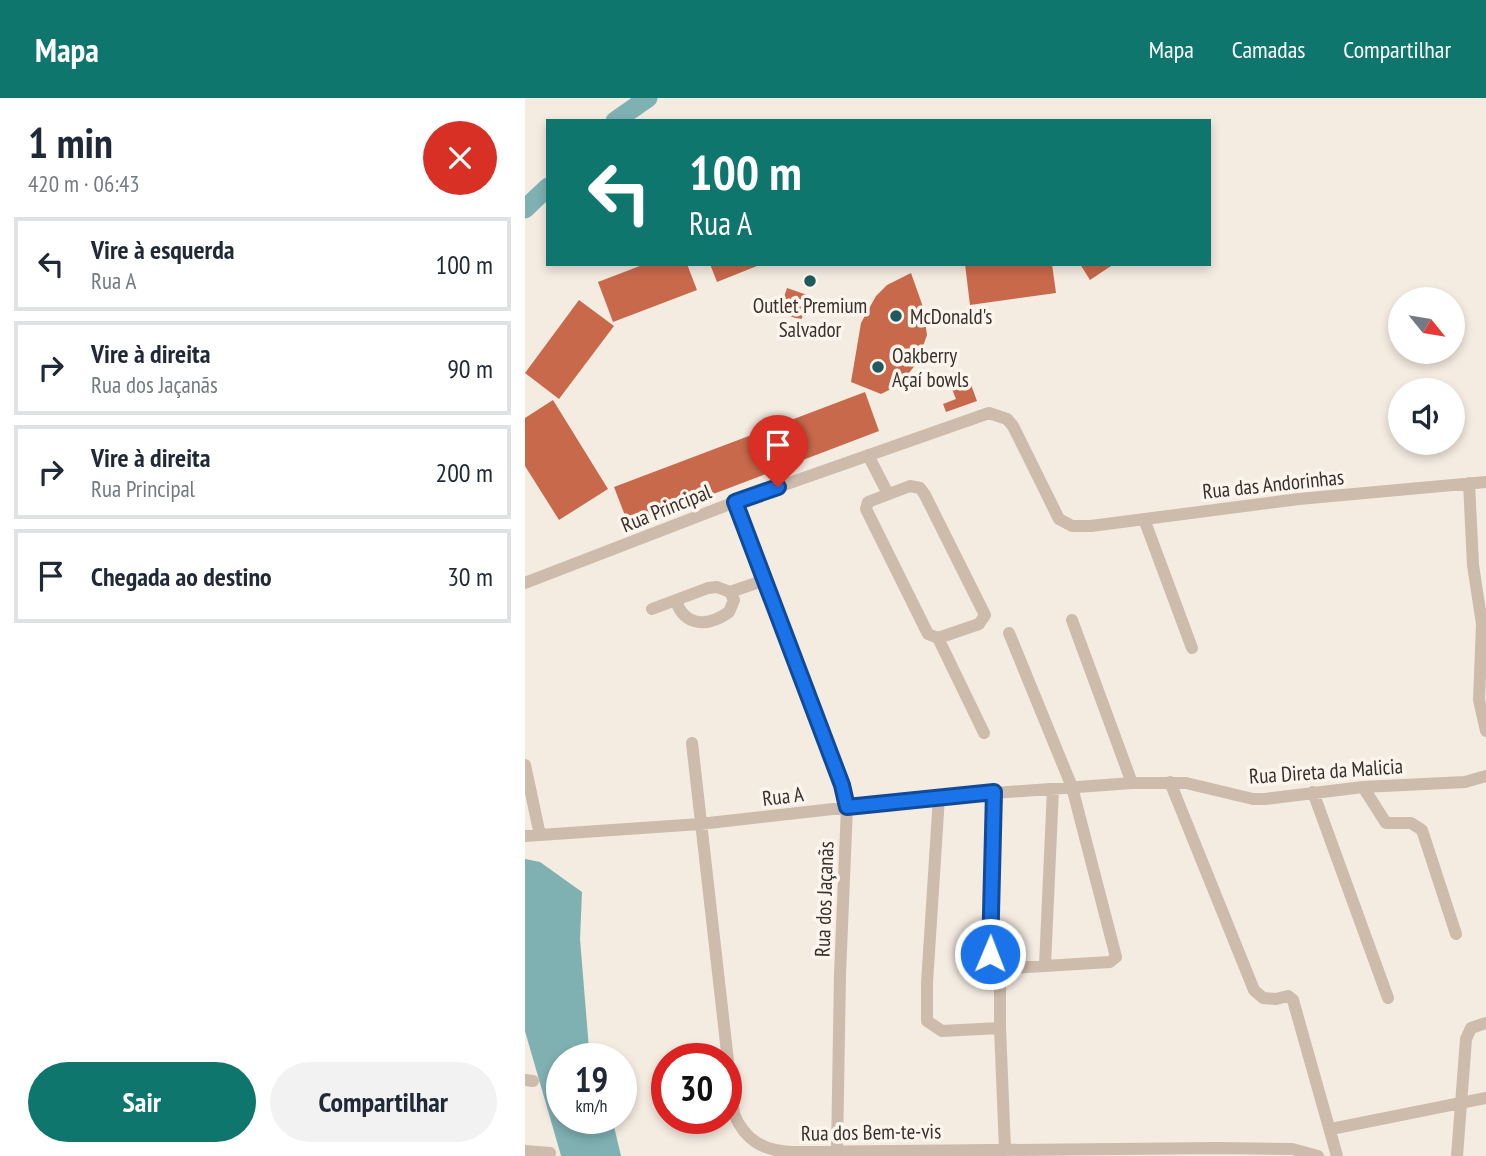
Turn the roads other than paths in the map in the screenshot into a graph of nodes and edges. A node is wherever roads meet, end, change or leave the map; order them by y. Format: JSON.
{"nodes":[{"id":1,"x":868,"y":455,"type":"junction"},
{"id":2,"x":1486,"y":482,"type":"edge"},
{"id":3,"x":1469,"y":483,"type":"junction"},
{"id":4,"x":888,"y":494,"type":"junction"},
{"id":5,"x":735,"y":502,"type":"junction"},
{"id":6,"x":1144,"y":519,"type":"junction"},
{"id":7,"x":1066,"y":524,"type":"joint"},
{"id":8,"x":765,"y":580,"type":"junction"},
{"id":9,"x":525,"y":583,"type":"edge"},
{"id":10,"x":730,"y":592,"type":"junction"},
{"id":11,"x":676,"y":601,"type":"junction"},
{"id":12,"x":652,"y":609,"type":"dead end"},
{"id":13,"x":1072,"y":620,"type":"dead end"},
{"id":14,"x":1009,"y":633,"type":"dead end"},
{"id":15,"x":933,"y":636,"type":"junction"},
{"id":16,"x":1192,"y":648,"type":"dead end"},
{"id":17,"x":1486,"y":731,"type":"edge"},
{"id":18,"x":984,"y":733,"type":"dead end"},
{"id":19,"x":692,"y":743,"type":"dead end"},
{"id":20,"x":525,"y":765,"type":"edge"},
{"id":21,"x":1486,"y":776,"type":"edge"},
{"id":22,"x":1170,"y":782,"type":"junction"},
{"id":23,"x":1132,"y":783,"type":"junction"},
{"id":24,"x":1072,"y":787,"type":"junction"},
{"id":25,"x":1363,"y":787,"type":"junction"},
{"id":26,"x":1053,"y":789,"type":"junction"},
{"id":27,"x":994,"y":792,"type":"junction"},
{"id":28,"x":1313,"y":792,"type":"junction"},
{"id":29,"x":939,"y":797,"type":"junction"},
{"id":30,"x":847,"y":807,"type":"junction"},
{"id":31,"x":700,"y":824,"type":"junction"},
{"id":32,"x":540,"y":835,"type":"junction"},
{"id":33,"x":525,"y":836,"type":"edge"},
{"id":34,"x":1456,"y":934,"type":"dead end"},
{"id":35,"x":1045,"y":965,"type":"junction"},
{"id":36,"x":1000,"y":973,"type":"junction"},
{"id":37,"x":1388,"y":998,"type":"dead end"},
{"id":38,"x":1481,"y":1024,"type":"edge"},
{"id":39,"x":1000,"y":1028,"type":"junction"},
{"id":40,"x":1486,"y":1098,"type":"edge"},
{"id":41,"x":1461,"y":1103,"type":"junction"},
{"id":42,"x":1331,"y":1129,"type":"junction"},
{"id":43,"x":1005,"y":1149,"type":"junction"},
{"id":44,"x":525,"y":1151,"type":"edge"},
{"id":45,"x":837,"y":1151,"type":"junction"},
{"id":46,"x":1217,"y":1152,"type":"edge"},
{"id":47,"x":550,"y":1153,"type":"dead end"},
{"id":48,"x":890,"y":1154,"type":"edge"},
{"id":49,"x":1318,"y":1156,"type":"edge"},
{"id":50,"x":1337,"y":1156,"type":"edge"},
{"id":51,"x":1457,"y":1156,"type":"edge"}],
"edges":[{"from":1,"to":4,"type":"street"},
{"from":1,"to":5,"type":"street","name":"Rua Principal"},
{"from":1,"to":7,"type":"street","name":"Rua Principal"},
{"from":2,"to":3,"type":"street","name":"Rua das Andorinhas"},
{"from":3,"to":6,"type":"street","name":"Rua das Andorinhas"},
{"from":3,"to":17,"type":"street"},
{"from":4,"to":15,"type":"street"},
{"from":4,"to":15,"type":"street"},
{"from":5,"to":8,"type":"street","name":"Rua dos Jaçanãs"},
{"from":5,"to":9,"type":"street","name":"Rua Principal"},
{"from":6,"to":7,"type":"street","name":"Rua das Andorinhas"},
{"from":6,"to":16,"type":"street"},
{"from":8,"to":10,"type":"street"},
{"from":8,"to":30,"type":"street","name":"Rua dos Jaçanãs"},
{"from":10,"to":11,"type":"street"},
{"from":10,"to":11,"type":"street"},
{"from":11,"to":12,"type":"street"},
{"from":13,"to":23,"type":"street"},
{"from":14,"to":24,"type":"street"},
{"from":15,"to":18,"type":"street"},
{"from":19,"to":31,"type":"street","name":"Rua dos Bem-te-vis"},
{"from":20,"to":32,"type":"street"},
{"from":21,"to":25,"type":"street","name":"Rua Direta da Malicia"},
{"from":22,"to":23,"type":"street","name":"Rua A"},
{"from":22,"to":28,"type":"street","name":"Rua Direta da Malicia"},
{"from":22,"to":42,"type":"street"},
{"from":23,"to":24,"type":"street","name":"Rua A"},
{"from":24,"to":26,"type":"street","name":"Rua A"},
{"from":24,"to":35,"type":"street"},
{"from":25,"to":28,"type":"street","name":"Rua Direta da Malicia"},
{"from":25,"to":34,"type":"street"},
{"from":26,"to":27,"type":"street","name":"Rua A"},
{"from":26,"to":35,"type":"street"},
{"from":27,"to":29,"type":"street","name":"Rua A"},
{"from":27,"to":36,"type":"street"},
{"from":28,"to":37,"type":"street"},
{"from":29,"to":30,"type":"street","name":"Rua A"},
{"from":29,"to":39,"type":"street"},
{"from":30,"to":31,"type":"street","name":"Rua A"},
{"from":30,"to":45,"type":"street","name":"Rua dos Jaçanãs"},
{"from":31,"to":32,"type":"street","name":"Rua A"},
{"from":31,"to":45,"type":"street","name":"Rua dos Bem-te-vis"},
{"from":32,"to":33,"type":"street","name":"Rua A"},
{"from":35,"to":36,"type":"street"},
{"from":36,"to":39,"type":"street"},
{"from":38,"to":41,"type":"street"},
{"from":39,"to":43,"type":"street"},
{"from":40,"to":41,"type":"street"},
{"from":41,"to":42,"type":"street"},
{"from":41,"to":51,"type":"street"},
{"from":42,"to":50,"type":"street"},
{"from":43,"to":46,"type":"street","name":"Rua dos Bem-te-vis"},
{"from":43,"to":48,"type":"street","name":"Rua dos Bem-te-vis"},
{"from":44,"to":47,"type":"street"},
{"from":45,"to":48,"type":"street","name":"Rua dos Bem-te-vis"},
{"from":46,"to":49,"type":"street","name":"Rua dos Bem-te-vis"}]}
